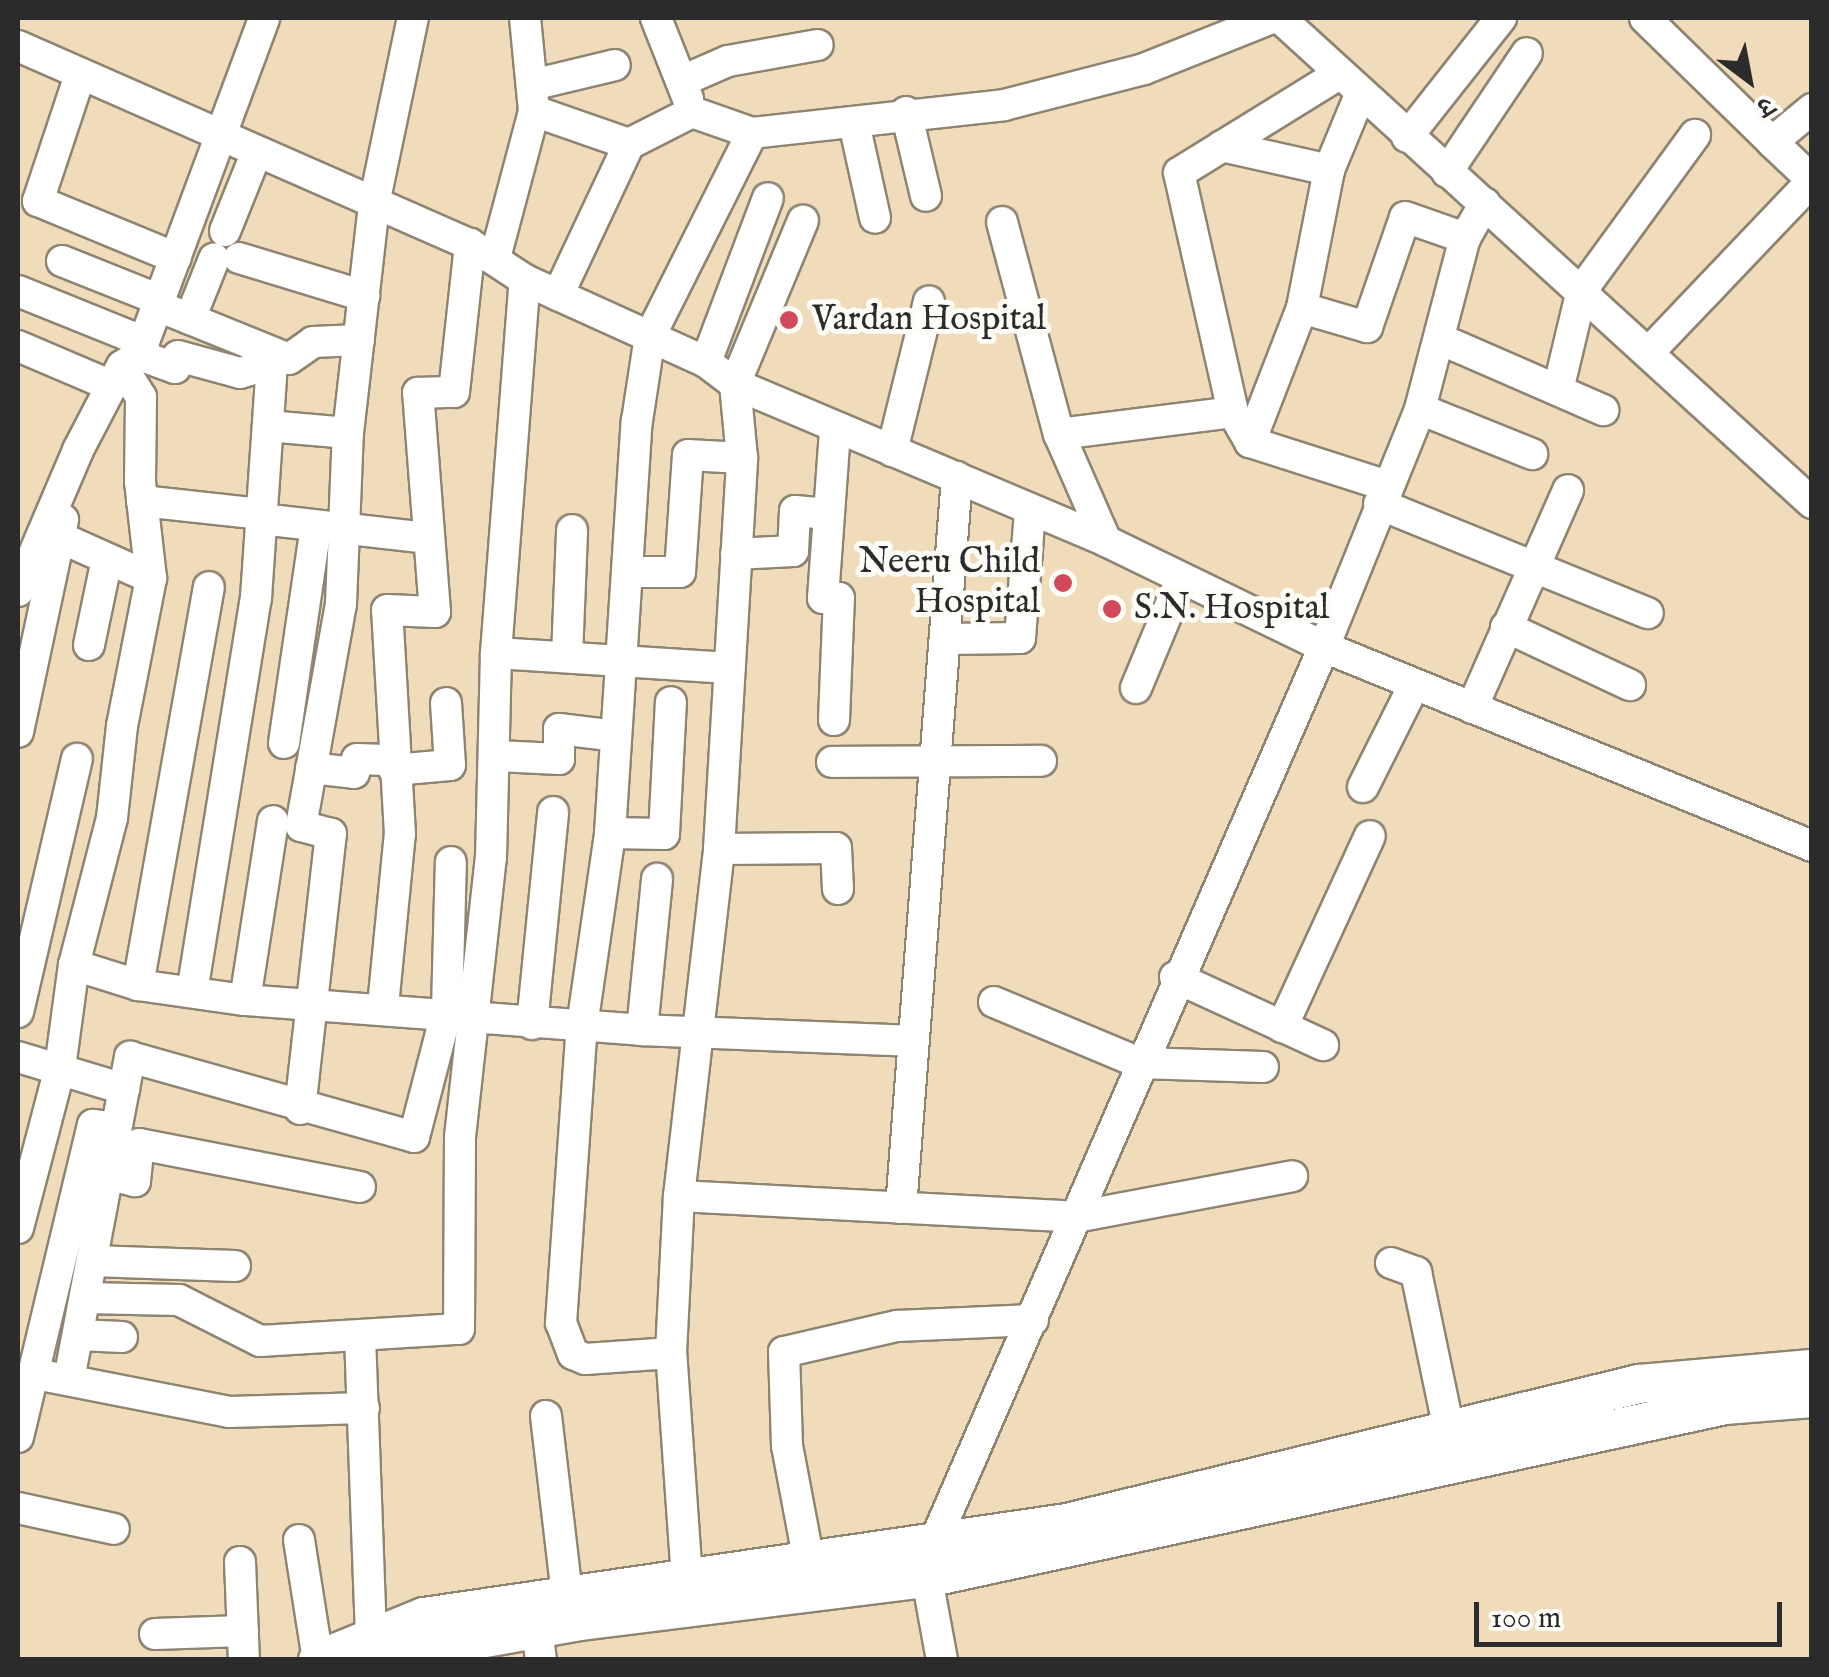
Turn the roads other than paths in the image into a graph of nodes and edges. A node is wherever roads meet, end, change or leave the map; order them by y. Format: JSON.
{"nodes":[{"id":1,"x":264,"y":18,"type":"edge"},
{"id":2,"x":413,"y":18,"type":"edge"},
{"id":3,"x":525,"y":18,"type":"edge"},
{"id":4,"x":656,"y":18,"type":"edge"},
{"id":5,"x":1272,"y":18,"type":"edge"},
{"id":6,"x":1280,"y":18,"type":"edge"},
{"id":7,"x":1501,"y":18,"type":"edge"},
{"id":8,"x":1644,"y":18,"type":"edge"},
{"id":9,"x":1319,"y":29,"type":"edge"},
{"id":10,"x":18,"y":46,"type":"edge"},
{"id":11,"x":818,"y":46,"type":"dead end"},
{"id":12,"x":1528,"y":53,"type":"dead end"},
{"id":13,"x":615,"y":65,"type":"dead end"},
{"id":14,"x":80,"y":75,"type":"junction"},
{"id":15,"x":682,"y":82,"type":"junction"},
{"id":16,"x":1350,"y":85,"type":"junction"},
{"id":17,"x":533,"y":98,"type":"junction"},
{"id":18,"x":1812,"y":109,"type":"edge"},
{"id":19,"x":692,"y":112,"type":"junction"},
{"id":20,"x":906,"y":112,"type":"junction"},
{"id":21,"x":854,"y":123,"type":"junction"},
{"id":22,"x":752,"y":133,"type":"junction"},
{"id":23,"x":1694,"y":135,"type":"dead end"},
{"id":24,"x":1406,"y":137,"type":"junction"},
{"id":25,"x":221,"y":140,"type":"junction"},
{"id":26,"x":1772,"y":142,"type":"junction"},
{"id":27,"x":629,"y":144,"type":"junction"},
{"id":28,"x":1222,"y":146,"type":"junction"},
{"id":29,"x":256,"y":154,"type":"junction"},
{"id":30,"x":1328,"y":170,"type":"junction"},
{"id":31,"x":1447,"y":172,"type":"junction"},
{"id":32,"x":1812,"y":180,"type":"edge"},
{"id":33,"x":926,"y":196,"type":"dead end"},
{"id":34,"x":768,"y":198,"type":"dead end"},
{"id":35,"x":1485,"y":203,"type":"junction"},
{"id":36,"x":374,"y":204,"type":"junction"},
{"id":37,"x":875,"y":218,"type":"dead end"},
{"id":38,"x":803,"y":221,"type":"dead end"},
{"id":39,"x":1002,"y":222,"type":"dead end"},
{"id":40,"x":225,"y":230,"type":"dead end"},
{"id":41,"x":1465,"y":238,"type":"junction"},
{"id":42,"x":483,"y":251,"type":"junction"},
{"id":43,"x":176,"y":258,"type":"junction"},
{"id":44,"x":62,"y":260,"type":"dead end"},
{"id":45,"x":525,"y":280,"type":"junction"},
{"id":46,"x":1582,"y":290,"type":"junction"},
{"id":47,"x":18,"y":291,"type":"edge"},
{"id":48,"x":558,"y":294,"type":"junction"},
{"id":49,"x":364,"y":296,"type":"junction"},
{"id":50,"x":929,"y":301,"type":"dead end"},
{"id":51,"x":159,"y":303,"type":"junction"},
{"id":52,"x":1302,"y":308,"type":"junction"},
{"id":53,"x":190,"y":319,"type":"junction"},
{"id":54,"x":650,"y":336,"type":"junction"},
{"id":55,"x":359,"y":340,"type":"junction"},
{"id":56,"x":1442,"y":340,"type":"junction"},
{"id":57,"x":18,"y":346,"type":"edge"},
{"id":58,"x":1650,"y":351,"type":"junction"},
{"id":59,"x":129,"y":362,"type":"junction"},
{"id":60,"x":706,"y":362,"type":"junction"},
{"id":61,"x":735,"y":384,"type":"junction"},
{"id":62,"x":1558,"y":390,"type":"junction"},
{"id":63,"x":1420,"y":408,"type":"junction"},
{"id":64,"x":1602,"y":410,"type":"dead end"},
{"id":65,"x":1234,"y":412,"type":"junction"},
{"id":66,"x":268,"y":426,"type":"junction"},
{"id":67,"x":835,"y":429,"type":"junction"},
{"id":68,"x":348,"y":433,"type":"junction"},
{"id":69,"x":1059,"y":434,"type":"junction"},
{"id":70,"x":1250,"y":442,"type":"junction"},
{"id":71,"x":78,"y":450,"type":"junction"},
{"id":72,"x":892,"y":452,"type":"junction"},
{"id":73,"x":1532,"y":454,"type":"dead end"},
{"id":74,"x":742,"y":458,"type":"junction"},
{"id":75,"x":957,"y":477,"type":"junction"},
{"id":76,"x":1568,"y":490,"type":"dead end"},
{"id":77,"x":1382,"y":495,"type":"junction"},
{"id":78,"x":142,"y":501,"type":"junction"},
{"id":79,"x":1812,"y":503,"type":"edge"},
{"id":80,"x":1030,"y":510,"type":"junction"},
{"id":81,"x":829,"y":514,"type":"junction"},
{"id":82,"x":261,"y":516,"type":"junction"},
{"id":83,"x":330,"y":529,"type":"junction"},
{"id":84,"x":572,"y":530,"type":"dead end"},
{"id":85,"x":59,"y":537,"type":"junction"},
{"id":86,"x":429,"y":538,"type":"junction"},
{"id":87,"x":1106,"y":541,"type":"junction"},
{"id":88,"x":736,"y":554,"type":"junction"},
{"id":89,"x":108,"y":559,"type":"junction"},
{"id":90,"x":1537,"y":568,"type":"junction"},
{"id":91,"x":627,"y":572,"type":"junction"},
{"id":92,"x":150,"y":578,"type":"junction"},
{"id":93,"x":1181,"y":580,"type":"junction"},
{"id":94,"x":209,"y":588,"type":"dead end"},
{"id":95,"x":18,"y":591,"type":"edge"},
{"id":96,"x":256,"y":598,"type":"junction"},
{"id":97,"x":305,"y":601,"type":"junction"},
{"id":98,"x":341,"y":604,"type":"junction"},
{"id":99,"x":387,"y":610,"type":"junction"},
{"id":100,"x":1648,"y":612,"type":"dead end"},
{"id":101,"x":1506,"y":628,"type":"junction"},
{"id":102,"x":946,"y":639,"type":"junction"},
{"id":103,"x":89,"y":646,"type":"dead end"},
{"id":104,"x":1324,"y":648,"type":"junction"},
{"id":105,"x":496,"y":653,"type":"junction"},
{"id":106,"x":567,"y":657,"type":"junction"},
{"id":107,"x":621,"y":660,"type":"junction"},
{"id":108,"x":730,"y":668,"type":"junction"},
{"id":109,"x":1630,"y":685,"type":"dead end"},
{"id":110,"x":1413,"y":687,"type":"junction"},
{"id":111,"x":1136,"y":688,"type":"dead end"},
{"id":112,"x":671,"y":702,"type":"dead end"},
{"id":113,"x":446,"y":703,"type":"dead end"},
{"id":114,"x":1472,"y":708,"type":"junction"},
{"id":115,"x":834,"y":720,"type":"dead end"},
{"id":116,"x":18,"y":732,"type":"edge"},
{"id":117,"x":616,"y":736,"type":"junction"},
{"id":118,"x":284,"y":743,"type":"dead end"},
{"id":119,"x":497,"y":756,"type":"junction"},
{"id":120,"x":77,"y":759,"type":"dead end"},
{"id":121,"x":832,"y":762,"type":"dead end"},
{"id":122,"x":1042,"y":762,"type":"dead end"},
{"id":123,"x":938,"y":764,"type":"junction"},
{"id":124,"x":394,"y":765,"type":"junction"},
{"id":125,"x":311,"y":768,"type":"junction"},
{"id":126,"x":178,"y":777,"type":"junction"},
{"id":127,"x":228,"y":784,"type":"junction"},
{"id":128,"x":1363,"y":788,"type":"dead end"},
{"id":129,"x":554,"y":812,"type":"dead end"},
{"id":130,"x":273,"y":821,"type":"dead end"},
{"id":131,"x":610,"y":833,"type":"junction"},
{"id":132,"x":1370,"y":836,"type":"dead end"},
{"id":133,"x":1812,"y":846,"type":"edge"},
{"id":134,"x":720,"y":849,"type":"junction"},
{"id":135,"x":491,"y":858,"type":"junction"},
{"id":136,"x":452,"y":862,"type":"junction"},
{"id":137,"x":398,"y":863,"type":"junction"},
{"id":138,"x":658,"y":879,"type":"dead end"},
{"id":139,"x":838,"y":889,"type":"dead end"},
{"id":140,"x":74,"y":965,"type":"junction"},
{"id":141,"x":1175,"y":978,"type":"junction"},
{"id":142,"x":138,"y":985,"type":"junction"},
{"id":143,"x":192,"y":991,"type":"junction"},
{"id":144,"x":245,"y":1000,"type":"junction"},
{"id":145,"x":994,"y":1002,"type":"dead end"},
{"id":146,"x":313,"y":1006,"type":"junction"},
{"id":147,"x":384,"y":1006,"type":"junction"},
{"id":148,"x":459,"y":1011,"type":"junction"},
{"id":149,"x":18,"y":1012,"type":"edge"},
{"id":150,"x":532,"y":1024,"type":"junction"},
{"id":151,"x":582,"y":1026,"type":"junction"},
{"id":152,"x":1282,"y":1027,"type":"junction"},
{"id":153,"x":642,"y":1030,"type":"junction"},
{"id":154,"x":696,"y":1031,"type":"junction"},
{"id":155,"x":912,"y":1041,"type":"junction"},
{"id":156,"x":1323,"y":1046,"type":"dead end"},
{"id":157,"x":18,"y":1057,"type":"edge"},
{"id":158,"x":1140,"y":1063,"type":"junction"},
{"id":159,"x":1263,"y":1067,"type":"dead end"},
{"id":160,"x":60,"y":1068,"type":"junction"},
{"id":161,"x":124,"y":1089,"type":"junction"},
{"id":162,"x":300,"y":1109,"type":"junction"},
{"id":163,"x":116,"y":1128,"type":"junction"},
{"id":164,"x":108,"y":1174,"type":"junction"},
{"id":165,"x":1292,"y":1176,"type":"dead end"},
{"id":166,"x":360,"y":1187,"type":"dead end"},
{"id":167,"x":679,"y":1196,"type":"junction"},
{"id":168,"x":901,"y":1208,"type":"junction"},
{"id":169,"x":1076,"y":1216,"type":"junction"},
{"id":170,"x":18,"y":1228,"type":"edge"},
{"id":171,"x":92,"y":1260,"type":"junction"},
{"id":172,"x":1391,"y":1263,"type":"dead end"},
{"id":173,"x":235,"y":1266,"type":"dead end"},
{"id":174,"x":85,"y":1298,"type":"junction"},
{"id":175,"x":1033,"y":1320,"type":"junction"},
{"id":176,"x":78,"y":1335,"type":"junction"},
{"id":177,"x":360,"y":1336,"type":"junction"},
{"id":178,"x":122,"y":1337,"type":"dead end"},
{"id":179,"x":672,"y":1353,"type":"junction"},
{"id":180,"x":71,"y":1369,"type":"dead end"},
{"id":181,"x":1812,"y":1370,"type":"edge"},
{"id":182,"x":30,"y":1381,"type":"edge"},
{"id":183,"x":1812,"y":1398,"type":"edge"},
{"id":184,"x":364,"y":1408,"type":"junction"},
{"id":185,"x":546,"y":1416,"type":"dead end"},
{"id":186,"x":1449,"y":1430,"type":"junction"},
{"id":187,"x":18,"y":1437,"type":"edge"},
{"id":188,"x":18,"y":1508,"type":"edge"},
{"id":189,"x":114,"y":1529,"type":"dead end"},
{"id":190,"x":299,"y":1540,"type":"dead end"},
{"id":191,"x":930,"y":1561,"type":"junction"},
{"id":192,"x":240,"y":1562,"type":"dead end"},
{"id":193,"x":809,"y":1562,"type":"junction"},
{"id":194,"x":686,"y":1579,"type":"junction"},
{"id":195,"x":567,"y":1596,"type":"junction"},
{"id":196,"x":155,"y":1634,"type":"dead end"},
{"id":197,"x":243,"y":1645,"type":"edge"},
{"id":198,"x":520,"y":1646,"type":"edge"},
{"id":199,"x":371,"y":1647,"type":"edge"},
{"id":200,"x":454,"y":1650,"type":"edge"},
{"id":201,"x":318,"y":1660,"type":"edge"},
{"id":202,"x":942,"y":1660,"type":"edge"}],
"edges":[{"from":1,"to":25,"type":"street"},
{"from":2,"to":36,"type":"street"},
{"from":3,"to":17,"type":"street"},
{"from":4,"to":15,"type":"street"},
{"from":5,"to":20,"type":"street"},
{"from":6,"to":9,"type":"street"},
{"from":7,"to":24,"type":"street"},
{"from":8,"to":26,"type":"street"},
{"from":9,"to":16,"type":"street"},
{"from":10,"to":14,"type":"street"},
{"from":11,"to":15,"type":"street"},
{"from":12,"to":31,"type":"street"},
{"from":13,"to":17,"type":"street"},
{"from":14,"to":25,"type":"street"},
{"from":14,"to":43,"type":"street"},
{"from":15,"to":19,"type":"street"},
{"from":16,"to":24,"type":"street"},
{"from":16,"to":28,"type":"street"},
{"from":16,"to":30,"type":"street"},
{"from":17,"to":27,"type":"street"},
{"from":17,"to":42,"type":"street"},
{"from":18,"to":26,"type":"street"},
{"from":19,"to":22,"type":"street"},
{"from":19,"to":27,"type":"street"},
{"from":20,"to":21,"type":"street"},
{"from":20,"to":33,"type":"street"},
{"from":21,"to":22,"type":"street"},
{"from":21,"to":37,"type":"street"},
{"from":22,"to":54,"type":"street"},
{"from":23,"to":46,"type":"street"},
{"from":24,"to":31,"type":"street"},
{"from":25,"to":29,"type":"street"},
{"from":25,"to":43,"type":"street"},
{"from":26,"to":32,"type":"street"},
{"from":27,"to":48,"type":"street"},
{"from":28,"to":30,"type":"street"},
{"from":28,"to":65,"type":"street"},
{"from":29,"to":36,"type":"street"},
{"from":29,"to":40,"type":"street"},
{"from":30,"to":52,"type":"street"},
{"from":31,"to":35,"type":"street"},
{"from":32,"to":58,"type":"street"},
{"from":34,"to":60,"type":"street"},
{"from":35,"to":41,"type":"street"},
{"from":35,"to":46,"type":"street"},
{"from":36,"to":42,"type":"street"},
{"from":36,"to":49,"type":"street"},
{"from":38,"to":61,"type":"street"},
{"from":39,"to":69,"type":"street"},
{"from":41,"to":52,"type":"street"},
{"from":41,"to":56,"type":"street"},
{"from":42,"to":45,"type":"street"},
{"from":42,"to":86,"type":"street"},
{"from":43,"to":51,"type":"street"},
{"from":44,"to":51,"type":"street"},
{"from":45,"to":48,"type":"street"},
{"from":45,"to":105,"type":"street"},
{"from":46,"to":58,"type":"street"},
{"from":46,"to":62,"type":"street"},
{"from":47,"to":59,"type":"street"},
{"from":48,"to":54,"type":"street"},
{"from":49,"to":53,"type":"street"},
{"from":49,"to":55,"type":"street"},
{"from":50,"to":72,"type":"street"},
{"from":51,"to":53,"type":"street"},
{"from":51,"to":59,"type":"street"},
{"from":52,"to":70,"type":"street"},
{"from":53,"to":55,"type":"street"},
{"from":54,"to":60,"type":"street"},
{"from":54,"to":91,"type":"street"},
{"from":55,"to":68,"type":"street"},
{"from":56,"to":62,"type":"street"},
{"from":56,"to":63,"type":"street"},
{"from":57,"to":59,"type":"street"},
{"from":58,"to":79,"type":"street"},
{"from":59,"to":66,"type":"street"},
{"from":59,"to":71,"type":"street"},
{"from":59,"to":78,"type":"street"},
{"from":60,"to":61,"type":"street"},
{"from":61,"to":67,"type":"street"},
{"from":61,"to":74,"type":"street"},
{"from":62,"to":64,"type":"street"},
{"from":63,"to":73,"type":"street"},
{"from":63,"to":77,"type":"street"},
{"from":65,"to":69,"type":"street"},
{"from":65,"to":70,"type":"street"},
{"from":66,"to":68,"type":"street"},
{"from":66,"to":82,"type":"street"},
{"from":67,"to":72,"type":"street"},
{"from":67,"to":81,"type":"street"},
{"from":68,"to":83,"type":"street"},
{"from":69,"to":87,"type":"street"},
{"from":70,"to":77,"type":"street"},
{"from":71,"to":85,"type":"street"},
{"from":71,"to":95,"type":"street"},
{"from":72,"to":75,"type":"street"},
{"from":74,"to":88,"type":"street"},
{"from":74,"to":91,"type":"street"},
{"from":75,"to":80,"type":"street"},
{"from":75,"to":102,"type":"street"},
{"from":76,"to":90,"type":"street"},
{"from":77,"to":90,"type":"street"},
{"from":77,"to":104,"type":"street"},
{"from":78,"to":82,"type":"street"},
{"from":78,"to":92,"type":"street"},
{"from":80,"to":87,"type":"street"},
{"from":80,"to":102,"type":"street"},
{"from":81,"to":88,"type":"street"},
{"from":81,"to":115,"type":"street"},
{"from":82,"to":83,"type":"street"},
{"from":82,"to":96,"type":"street"},
{"from":83,"to":86,"type":"street"},
{"from":83,"to":97,"type":"street"},
{"from":83,"to":98,"type":"street"},
{"from":84,"to":106,"type":"street"},
{"from":85,"to":89,"type":"street"},
{"from":85,"to":116,"type":"street"},
{"from":86,"to":99,"type":"street"},
{"from":87,"to":93,"type":"street"},
{"from":88,"to":108,"type":"street"},
{"from":89,"to":92,"type":"street"},
{"from":89,"to":103,"type":"street"},
{"from":90,"to":100,"type":"street"},
{"from":90,"to":101,"type":"street"},
{"from":91,"to":107,"type":"street"},
{"from":92,"to":140,"type":"street"},
{"from":93,"to":104,"type":"street"},
{"from":93,"to":111,"type":"street"},
{"from":94,"to":126,"type":"street"},
{"from":96,"to":97,"type":"street"},
{"from":96,"to":127,"type":"street"},
{"from":97,"to":98,"type":"street"},
{"from":97,"to":118,"type":"street"},
{"from":98,"to":99,"type":"street"},
{"from":98,"to":125,"type":"street"},
{"from":99,"to":124,"type":"street"},
{"from":101,"to":109,"type":"street"},
{"from":101,"to":114,"type":"street"},
{"from":102,"to":123,"type":"street"},
{"from":104,"to":110,"type":"street"},
{"from":104,"to":141,"type":"street"},
{"from":105,"to":106,"type":"street"},
{"from":105,"to":119,"type":"street"},
{"from":106,"to":107,"type":"street"},
{"from":107,"to":108,"type":"street"},
{"from":107,"to":117,"type":"street"},
{"from":108,"to":134,"type":"street"},
{"from":110,"to":114,"type":"street"},
{"from":110,"to":128,"type":"street"},
{"from":112,"to":131,"type":"street"},
{"from":113,"to":124,"type":"street"},
{"from":114,"to":133,"type":"street"},
{"from":117,"to":119,"type":"street"},
{"from":117,"to":131,"type":"street"},
{"from":119,"to":135,"type":"street"},
{"from":120,"to":149,"type":"street"},
{"from":121,"to":123,"type":"street"},
{"from":122,"to":123,"type":"street"},
{"from":123,"to":155,"type":"street"},
{"from":124,"to":125,"type":"street"},
{"from":124,"to":137,"type":"street"},
{"from":125,"to":146,"type":"street"},
{"from":126,"to":127,"type":"street"},
{"from":126,"to":142,"type":"street"},
{"from":127,"to":143,"type":"street"},
{"from":129,"to":150,"type":"street"},
{"from":130,"to":144,"type":"street"},
{"from":131,"to":151,"type":"street"},
{"from":132,"to":152,"type":"street"},
{"from":134,"to":139,"type":"street"},
{"from":134,"to":154,"type":"street"},
{"from":135,"to":136,"type":"street"},
{"from":135,"to":148,"type":"street"},
{"from":136,"to":137,"type":"street"},
{"from":136,"to":148,"type":"street"},
{"from":137,"to":147,"type":"street"},
{"from":138,"to":153,"type":"street"},
{"from":140,"to":142,"type":"street"},
{"from":140,"to":160,"type":"street"},
{"from":141,"to":152,"type":"street"},
{"from":141,"to":158,"type":"street"},
{"from":142,"to":143,"type":"street"},
{"from":143,"to":144,"type":"street"},
{"from":144,"to":146,"type":"street"},
{"from":145,"to":158,"type":"street"},
{"from":146,"to":147,"type":"street"},
{"from":146,"to":162,"type":"street"},
{"from":147,"to":148,"type":"street"},
{"from":148,"to":150,"type":"street"},
{"from":148,"to":162,"type":"street"},
{"from":148,"to":177,"type":"street"},
{"from":150,"to":151,"type":"street"},
{"from":151,"to":153,"type":"street"},
{"from":151,"to":179,"type":"street"},
{"from":152,"to":156,"type":"street"},
{"from":153,"to":154,"type":"street"},
{"from":154,"to":155,"type":"street"},
{"from":154,"to":167,"type":"street"},
{"from":155,"to":168,"type":"street"},
{"from":157,"to":160,"type":"street"},
{"from":158,"to":159,"type":"street"},
{"from":158,"to":169,"type":"street"},
{"from":160,"to":161,"type":"street"},
{"from":160,"to":170,"type":"street"},
{"from":161,"to":162,"type":"street"},
{"from":161,"to":163,"type":"street"},
{"from":163,"to":164,"type":"street"},
{"from":163,"to":182,"type":"street"},
{"from":164,"to":166,"type":"street"},
{"from":164,"to":171,"type":"street"},
{"from":165,"to":169,"type":"street"},
{"from":167,"to":168,"type":"street"},
{"from":167,"to":179,"type":"street"},
{"from":168,"to":169,"type":"street"},
{"from":169,"to":175,"type":"street"},
{"from":171,"to":173,"type":"street"},
{"from":171,"to":174,"type":"street"},
{"from":172,"to":186,"type":"street"},
{"from":174,"to":176,"type":"street"},
{"from":174,"to":177,"type":"street"},
{"from":175,"to":191,"type":"street"},
{"from":175,"to":193,"type":"street"},
{"from":176,"to":178,"type":"street"},
{"from":176,"to":180,"type":"street"},
{"from":177,"to":184,"type":"street"},
{"from":179,"to":194,"type":"street"},
{"from":181,"to":186,"type":"main road"},
{"from":182,"to":184,"type":"street"},
{"from":182,"to":187,"type":"street"},
{"from":183,"to":191,"type":"main road"},
{"from":184,"to":199,"type":"street"},
{"from":185,"to":195,"type":"street"},
{"from":186,"to":191,"type":"main road"},
{"from":188,"to":189,"type":"street"},
{"from":190,"to":201,"type":"street"},
{"from":191,"to":193,"type":"main road"},
{"from":191,"to":198,"type":"main road"},
{"from":191,"to":202,"type":"street"},
{"from":192,"to":197,"type":"street"},
{"from":193,"to":194,"type":"main road"},
{"from":194,"to":195,"type":"main road"},
{"from":195,"to":199,"type":"main road"},
{"from":196,"to":197,"type":"street"},
{"from":198,"to":200,"type":"main road"},
{"from":199,"to":200,"type":"main road"},
{"from":199,"to":201,"type":"main road"}]}
